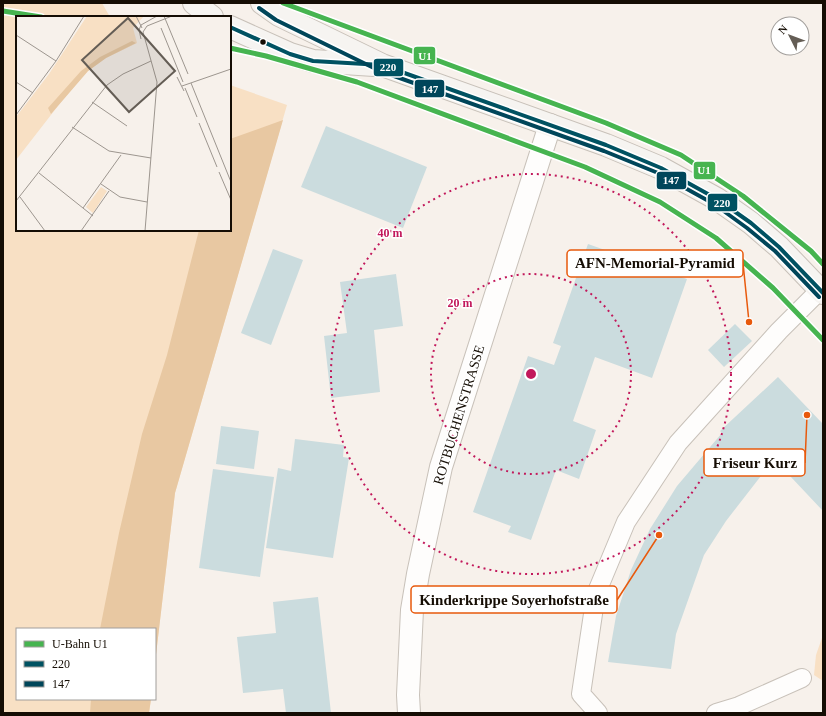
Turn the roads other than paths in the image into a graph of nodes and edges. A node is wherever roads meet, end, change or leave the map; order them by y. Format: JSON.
{"nodes":[{"id":1,"x":194,"y":3,"type":"edge"},
{"id":2,"x":262,"y":3,"type":"edge"},
{"id":3,"x":211,"y":16,"type":"edge"},
{"id":4,"x":231,"y":27,"type":"edge"},
{"id":5,"x":382,"y":65,"type":"junction"},
{"id":6,"x":550,"y":125,"type":"junction"},
{"id":7,"x":822,"y":292,"type":"edge"},
{"id":8,"x":802,"y":678,"type":"dead end"},
{"id":9,"x":410,"y":713,"type":"edge"},
{"id":10,"x":598,"y":713,"type":"edge"},
{"id":11,"x":716,"y":713,"type":"edge"}],
"edges":[{"from":1,"to":3,"type":"main road"},
{"from":2,"to":5,"type":"main road"},
{"from":4,"to":5,"type":"main road"},
{"from":5,"to":6,"type":"main road"},
{"from":6,"to":7,"type":"main road"},
{"from":6,"to":9,"type":"street","name":"ROTBUCHENSTRASSE"},
{"from":7,"to":10,"type":"lane"},
{"from":8,"to":11,"type":"lane"}]}
